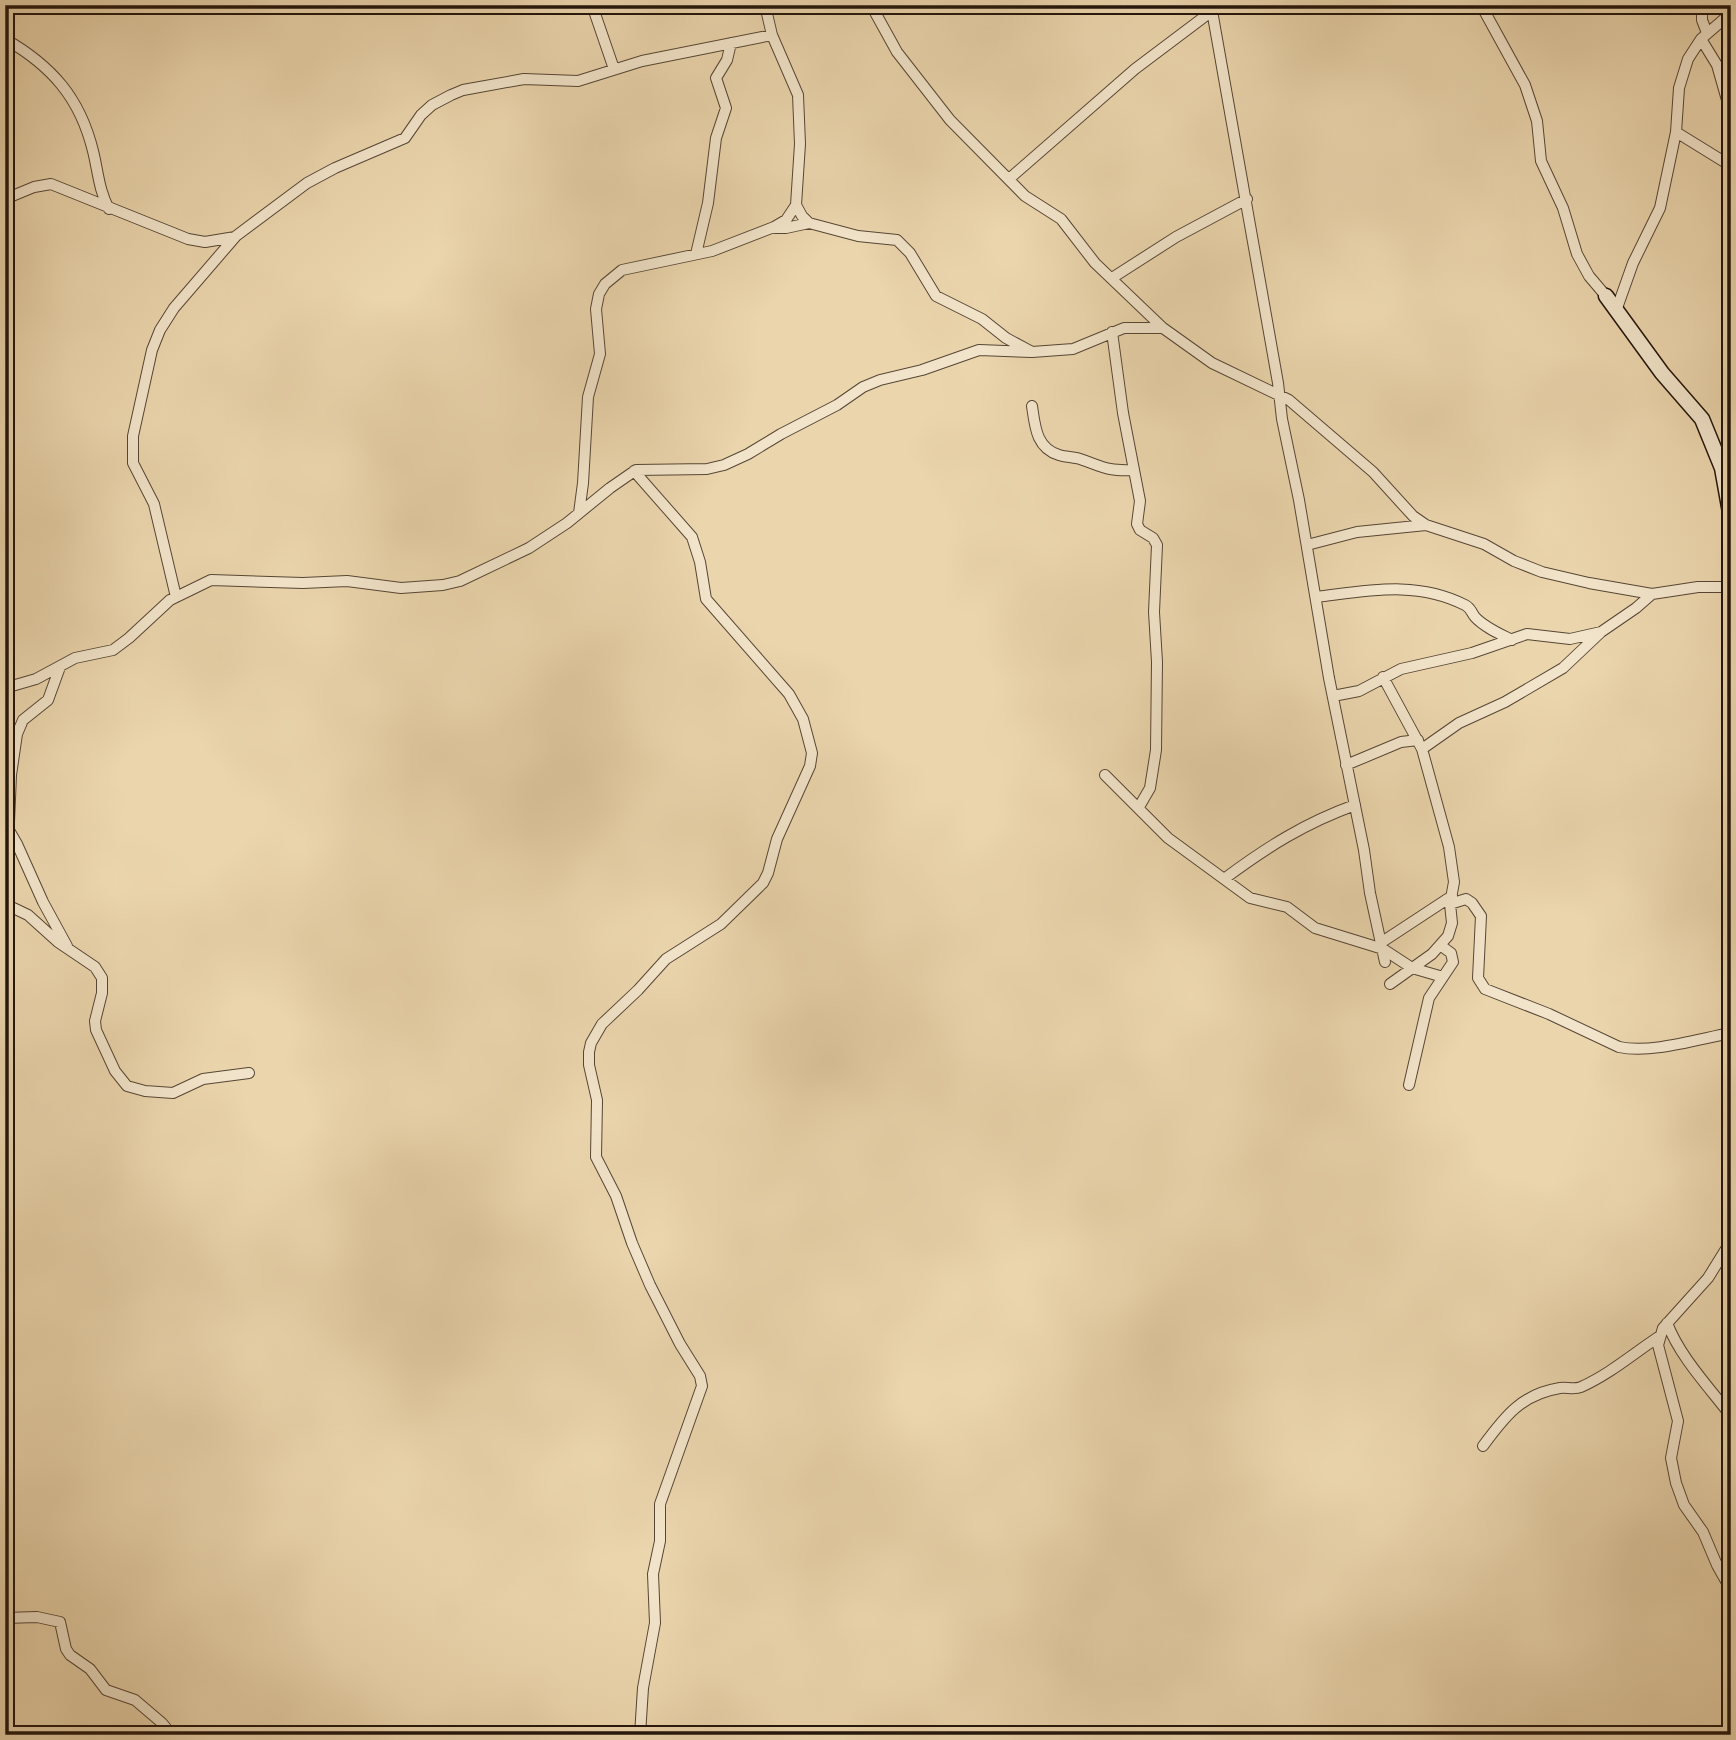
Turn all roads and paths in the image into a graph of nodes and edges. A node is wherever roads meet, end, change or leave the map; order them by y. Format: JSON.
{"nodes":[{"id":1,"x":592,"y":5,"type":"edge"},
{"id":2,"x":765,"y":5,"type":"edge"},
{"id":3,"x":871,"y":5,"type":"edge"},
{"id":4,"x":1480,"y":5,"type":"edge"},
{"id":5,"x":1702,"y":5,"type":"edge"},
{"id":6,"x":1212,"y":8,"type":"edge"},
{"id":7,"x":1731,"y":13,"type":"edge"},
{"id":8,"x":772,"y":35,"type":"junction"},
{"id":9,"x":1704,"y":36,"type":"junction"},
{"id":10,"x":5,"y":39,"type":"edge"},
{"id":11,"x":731,"y":43,"type":"junction"},
{"id":12,"x":614,"y":69,"type":"junction"},
{"id":13,"x":1731,"y":114,"type":"edge"},
{"id":14,"x":1676,"y":132,"type":"junction"},
{"id":15,"x":1731,"y":166,"type":"edge"},
{"id":16,"x":1009,"y":179,"type":"junction"},
{"id":17,"x":5,"y":199,"type":"edge"},
{"id":18,"x":1247,"y":199,"type":"junction"},
{"id":19,"x":796,"y":205,"type":"junction"},
{"id":20,"x":109,"y":209,"type":"junction"},
{"id":21,"x":809,"y":223,"type":"junction"},
{"id":22,"x":774,"y":228,"type":"junction"},
{"id":23,"x":236,"y":236,"type":"junction"},
{"id":24,"x":696,"y":254,"type":"junction"},
{"id":25,"x":1112,"y":278,"type":"junction"},
{"id":26,"x":1606,"y":296,"type":"joint"},
{"id":27,"x":1617,"y":308,"type":"junction"},
{"id":28,"x":1163,"y":328,"type":"junction"},
{"id":29,"x":1112,"y":332,"type":"junction"},
{"id":30,"x":1032,"y":352,"type":"junction"},
{"id":31,"x":1279,"y":395,"type":"junction"},
{"id":32,"x":1032,"y":406,"type":"dead end"},
{"id":33,"x":1133,"y":470,"type":"junction"},
{"id":34,"x":634,"y":471,"type":"junction"},
{"id":35,"x":579,"y":513,"type":"junction"},
{"id":36,"x":1731,"y":518,"type":"edge"},
{"id":37,"x":1426,"y":525,"type":"junction"},
{"id":38,"x":1307,"y":545,"type":"junction"},
{"id":39,"x":1731,"y":587,"type":"edge"},
{"id":40,"x":1652,"y":594,"type":"junction"},
{"id":41,"x":176,"y":597,"type":"junction"},
{"id":42,"x":1316,"y":597,"type":"junction"},
{"id":43,"x":1601,"y":632,"type":"junction"},
{"id":44,"x":1512,"y":639,"type":"junction"},
{"id":45,"x":60,"y":667,"type":"junction"},
{"id":46,"x":1383,"y":677,"type":"junction"},
{"id":47,"x":5,"y":688,"type":"edge"},
{"id":48,"x":1333,"y":696,"type":"junction"},
{"id":49,"x":1420,"y":744,"type":"junction"},
{"id":50,"x":1346,"y":765,"type":"junction"},
{"id":51,"x":1105,"y":775,"type":"dead end"},
{"id":52,"x":1355,"y":805,"type":"junction"},
{"id":53,"x":1139,"y":807,"type":"junction"},
{"id":54,"x":6,"y":829,"type":"edge"},
{"id":55,"x":1224,"y":878,"type":"junction"},
{"id":56,"x":1451,"y":900,"type":"junction"},
{"id":57,"x":5,"y":904,"type":"edge"},
{"id":58,"x":1382,"y":945,"type":"junction"},
{"id":59,"x":1440,"y":945,"type":"junction"},
{"id":60,"x":68,"y":948,"type":"junction"},
{"id":61,"x":1385,"y":962,"type":"dead end"},
{"id":62,"x":1412,"y":968,"type":"junction"},
{"id":63,"x":1443,"y":977,"type":"junction"},
{"id":64,"x":1390,"y":984,"type":"dead end"},
{"id":65,"x":1731,"y":1033,"type":"edge"},
{"id":66,"x":249,"y":1073,"type":"dead end"},
{"id":67,"x":1409,"y":1085,"type":"dead end"},
{"id":68,"x":1731,"y":1241,"type":"edge"},
{"id":69,"x":1667,"y":1323,"type":"junction"},
{"id":70,"x":1660,"y":1336,"type":"junction"},
{"id":71,"x":1731,"y":1416,"type":"edge"},
{"id":72,"x":1483,"y":1446,"type":"dead end"},
{"id":73,"x":1731,"y":1590,"type":"edge"},
{"id":74,"x":5,"y":1618,"type":"edge"},
{"id":75,"x":172,"y":1735,"type":"edge"},
{"id":76,"x":639,"y":1735,"type":"edge"}],
"edges":[{"from":1,"to":12,"type":"street"},
{"from":2,"to":8,"type":"street"},
{"from":3,"to":16,"type":"street"},
{"from":4,"to":26,"type":"street"},
{"from":5,"to":9,"type":"street"},
{"from":6,"to":16,"type":"street"},
{"from":6,"to":18,"type":"street"},
{"from":7,"to":9,"type":"street"},
{"from":8,"to":11,"type":"street"},
{"from":8,"to":19,"type":"street"},
{"from":9,"to":13,"type":"street"},
{"from":9,"to":14,"type":"street"},
{"from":10,"to":20,"type":"street"},
{"from":11,"to":12,"type":"street"},
{"from":11,"to":24,"type":"street"},
{"from":12,"to":23,"type":"street"},
{"from":14,"to":15,"type":"street"},
{"from":14,"to":27,"type":"street"},
{"from":16,"to":25,"type":"street"},
{"from":17,"to":20,"type":"street"},
{"from":18,"to":25,"type":"street"},
{"from":18,"to":31,"type":"street"},
{"from":19,"to":21,"type":"street"},
{"from":19,"to":22,"type":"street"},
{"from":20,"to":23,"type":"street"},
{"from":21,"to":22,"type":"street"},
{"from":21,"to":30,"type":"street"},
{"from":22,"to":24,"type":"street"},
{"from":23,"to":41,"type":"street"},
{"from":24,"to":35,"type":"street"},
{"from":25,"to":28,"type":"street"},
{"from":26,"to":27,"type":"street"},
{"from":27,"to":36,"type":"street"},
{"from":28,"to":29,"type":"street"},
{"from":28,"to":31,"type":"street"},
{"from":29,"to":30,"type":"street"},
{"from":29,"to":33,"type":"street"},
{"from":30,"to":34,"type":"street"},
{"from":31,"to":37,"type":"street"},
{"from":31,"to":38,"type":"street"},
{"from":32,"to":33,"type":"street"},
{"from":33,"to":53,"type":"street"},
{"from":34,"to":35,"type":"street"},
{"from":34,"to":76,"type":"street"},
{"from":35,"to":41,"type":"street"},
{"from":37,"to":38,"type":"street"},
{"from":37,"to":40,"type":"street"},
{"from":38,"to":42,"type":"street"},
{"from":39,"to":40,"type":"street"},
{"from":40,"to":43,"type":"street"},
{"from":41,"to":45,"type":"street"},
{"from":42,"to":44,"type":"street"},
{"from":42,"to":48,"type":"street"},
{"from":43,"to":44,"type":"street"},
{"from":43,"to":49,"type":"street"},
{"from":44,"to":46,"type":"street"},
{"from":45,"to":47,"type":"street"},
{"from":45,"to":54,"type":"street"},
{"from":46,"to":48,"type":"street"},
{"from":46,"to":49,"type":"street"},
{"from":48,"to":50,"type":"street"},
{"from":49,"to":50,"type":"street"},
{"from":49,"to":56,"type":"street"},
{"from":50,"to":52,"type":"street"},
{"from":51,"to":53,"type":"street"},
{"from":52,"to":55,"type":"street"},
{"from":52,"to":58,"type":"street"},
{"from":53,"to":55,"type":"street"},
{"from":54,"to":60,"type":"street"},
{"from":55,"to":58,"type":"street"},
{"from":56,"to":58,"type":"street"},
{"from":56,"to":59,"type":"street"},
{"from":56,"to":65,"type":"street"},
{"from":57,"to":60,"type":"street"},
{"from":58,"to":61,"type":"street"},
{"from":58,"to":62,"type":"street"},
{"from":59,"to":62,"type":"street"},
{"from":59,"to":63,"type":"street"},
{"from":60,"to":66,"type":"street"},
{"from":62,"to":63,"type":"street"},
{"from":62,"to":64,"type":"street"},
{"from":63,"to":67,"type":"street"},
{"from":68,"to":69,"type":"street"},
{"from":69,"to":70,"type":"street"},
{"from":69,"to":71,"type":"street"},
{"from":70,"to":72,"type":"street"},
{"from":70,"to":73,"type":"street"},
{"from":74,"to":75,"type":"street"}]}
